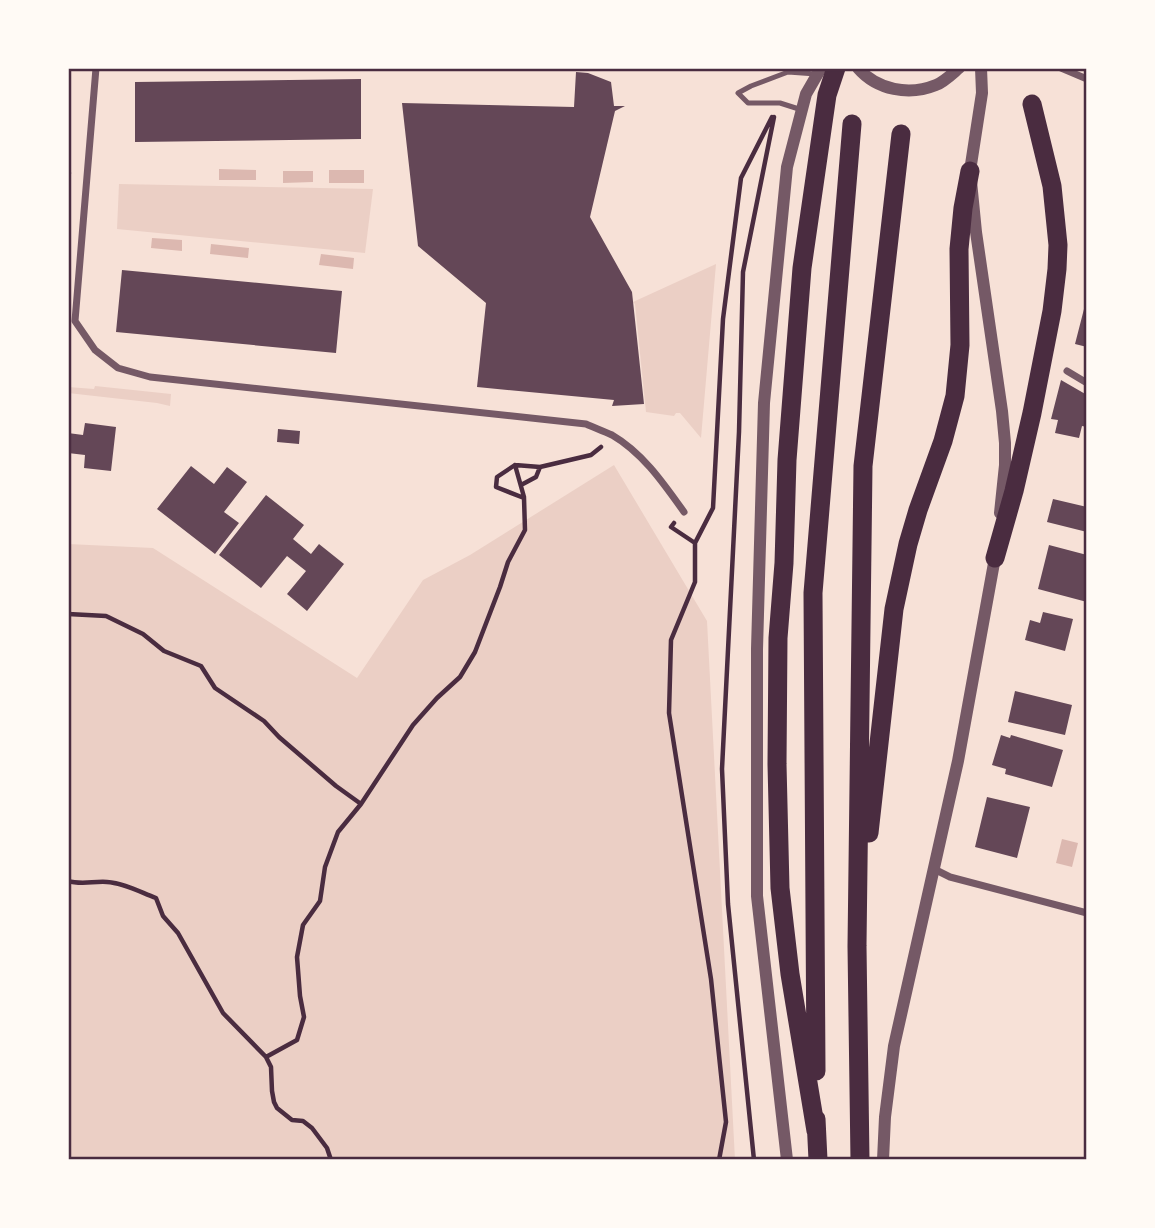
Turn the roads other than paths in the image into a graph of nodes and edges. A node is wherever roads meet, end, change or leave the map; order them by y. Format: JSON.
{"nodes":[{"id":1,"x":96,"y":68,"type":"edge"},
{"id":2,"x":858,"y":68,"type":"edge"},
{"id":3,"x":959,"y":68,"type":"edge"},
{"id":4,"x":981,"y":68,"type":"edge"},
{"id":5,"x":1061,"y":68,"type":"edge"},
{"id":6,"x":825,"y":70,"type":"edge"},
{"id":7,"x":1087,"y":79,"type":"edge"},
{"id":8,"x":1032,"y":104,"type":"dead end"},
{"id":9,"x":802,"y":110,"type":"junction"},
{"id":10,"x":852,"y":124,"type":"dead end"},
{"id":11,"x":901,"y":134,"type":"dead end"},
{"id":12,"x":970,"y":171,"type":"junction"},
{"id":13,"x":1067,"y":371,"type":"dead end"},
{"id":14,"x":1087,"y":383,"type":"edge"},
{"id":15,"x":684,"y":512,"type":"road end"},
{"id":16,"x":995,"y":558,"type":"junction"},
{"id":17,"x":934,"y":869,"type":"junction"},
{"id":18,"x":1087,"y":913,"type":"edge"},
{"id":19,"x":857,"y":946,"type":"junction"},
{"id":20,"x":816,"y":1132,"type":"junction"},
{"id":21,"x":787,"y":1160,"type":"edge"},
{"id":22,"x":818,"y":1160,"type":"edge"},
{"id":23,"x":860,"y":1160,"type":"edge"},
{"id":24,"x":884,"y":1160,"type":"edge"}],
"edges":[{"from":1,"to":15,"type":"street"},
{"from":2,"to":3,"type":"street"},
{"from":4,"to":12,"type":"street"},
{"from":5,"to":7,"type":"street"},
{"from":6,"to":9,"type":"street"},
{"from":6,"to":9,"type":"lane"},
{"from":6,"to":20,"type":"highway"},
{"from":8,"to":16,"type":"highway"},
{"from":9,"to":21,"type":"street"},
{"from":10,"to":20,"type":"highway"},
{"from":11,"to":19,"type":"highway"},
{"from":12,"to":16,"type":"street"},
{"from":12,"to":19,"type":"highway"},
{"from":13,"to":14,"type":"street"},
{"from":16,"to":17,"type":"street"},
{"from":17,"to":18,"type":"street"},
{"from":17,"to":24,"type":"street"},
{"from":19,"to":23,"type":"highway"},
{"from":20,"to":22,"type":"highway"}]}
